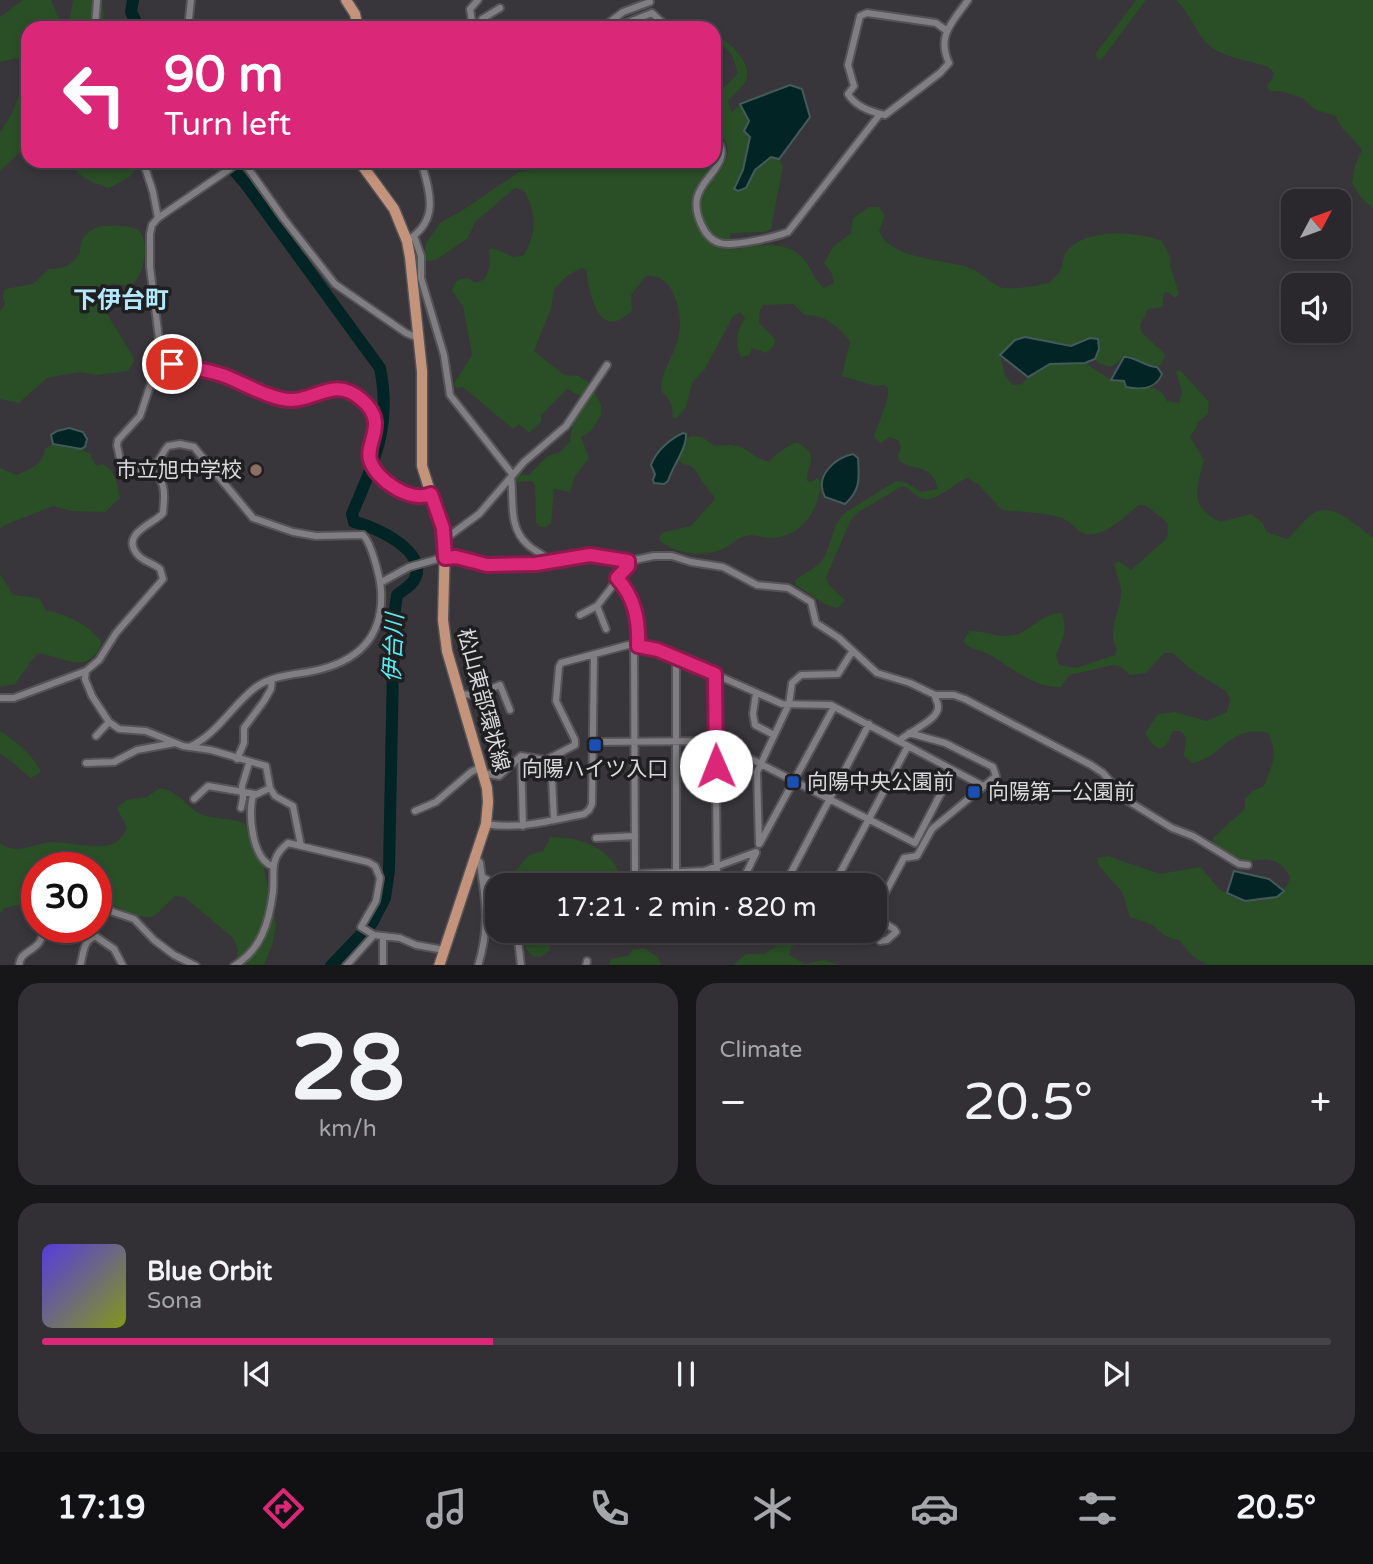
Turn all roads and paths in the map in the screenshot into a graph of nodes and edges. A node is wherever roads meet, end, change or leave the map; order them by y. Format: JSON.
{"nodes":[{"id":1,"x":97,"y":0,"type":"edge"},
{"id":2,"x":191,"y":0,"type":"edge"},
{"id":3,"x":346,"y":0,"type":"edge"},
{"id":4,"x":478,"y":0,"type":"edge"},
{"id":5,"x":968,"y":0,"type":"edge"},
{"id":6,"x":650,"y":2,"type":"edge"},
{"id":7,"x":500,"y":8,"type":"dead end"},
{"id":8,"x":96,"y":21,"type":"edge"},
{"id":9,"x":189,"y":21,"type":"edge"},
{"id":10,"x":356,"y":21,"type":"edge"},
{"id":11,"x":472,"y":21,"type":"edge"},
{"id":12,"x":482,"y":21,"type":"edge"},
{"id":13,"x":612,"y":21,"type":"edge"},
{"id":14,"x":632,"y":21,"type":"edge"},
{"id":15,"x":661,"y":21,"type":"edge"},
{"id":16,"x":947,"y":31,"type":"junction"},
{"id":17,"x":880,"y":114,"type":"junction"},
{"id":18,"x":145,"y":168,"type":"edge"},
{"id":19,"x":232,"y":168,"type":"edge"},
{"id":20,"x":247,"y":168,"type":"edge"},
{"id":21,"x":364,"y":168,"type":"edge"},
{"id":22,"x":423,"y":168,"type":"edge"},
{"id":23,"x":715,"y":168,"type":"edge"},
{"id":24,"x":158,"y":218,"type":"junction"},
{"id":25,"x":411,"y":239,"type":"junction"},
{"id":26,"x":418,"y":338,"type":"junction"},
{"id":27,"x":165,"y":363,"type":"junction"},
{"id":28,"x":607,"y":365,"type":"dead end"},
{"id":29,"x":121,"y":464,"type":"junction"},
{"id":30,"x":512,"y":476,"type":"junction"},
{"id":31,"x":431,"y":494,"type":"junction"},
{"id":32,"x":445,"y":539,"type":"junction"},
{"id":33,"x":445,"y":558,"type":"junction"},
{"id":34,"x":550,"y":561,"type":"junction"},
{"id":35,"x":628,"y":561,"type":"junction"},
{"id":36,"x":617,"y":578,"type":"junction"},
{"id":37,"x":380,"y":583,"type":"junction"},
{"id":38,"x":597,"y":606,"type":"junction"},
{"id":39,"x":580,"y":615,"type":"dead end"},
{"id":40,"x":606,"y":629,"type":"dead end"},
{"id":41,"x":636,"y":646,"type":"junction"},
{"id":42,"x":852,"y":652,"type":"junction"},
{"id":43,"x":594,"y":654,"type":"junction"},
{"id":44,"x":676,"y":657,"type":"junction"},
{"id":45,"x":86,"y":671,"type":"junction"},
{"id":46,"x":715,"y":674,"type":"junction"},
{"id":47,"x":272,"y":679,"type":"junction"},
{"id":48,"x":756,"y":693,"type":"junction"},
{"id":49,"x":460,"y":694,"type":"junction"},
{"id":50,"x":934,"y":695,"type":"junction"},
{"id":51,"x":0,"y":698,"type":"edge"},
{"id":52,"x":789,"y":704,"type":"junction"},
{"id":53,"x":834,"y":706,"type":"junction"},
{"id":54,"x":510,"y":710,"type":"dead end"},
{"id":55,"x":106,"y":722,"type":"junction"},
{"id":56,"x":869,"y":724,"type":"junction"},
{"id":57,"x":909,"y":733,"type":"junction"},
{"id":58,"x":774,"y":735,"type":"junction"},
{"id":59,"x":96,"y":736,"type":"dead end"},
{"id":60,"x":716,"y":741,"type":"junction"},
{"id":61,"x":899,"y":741,"type":"junction"},
{"id":62,"x":592,"y":742,"type":"junction"},
{"id":63,"x":634,"y":742,"type":"junction"},
{"id":64,"x":676,"y":742,"type":"junction"},
{"id":65,"x":176,"y":743,"type":"junction"},
{"id":66,"x":908,"y":746,"type":"junction"},
{"id":67,"x":189,"y":747,"type":"junction"},
{"id":68,"x":521,"y":756,"type":"junction"},
{"id":69,"x":551,"y":757,"type":"junction"},
{"id":70,"x":237,"y":759,"type":"junction"},
{"id":71,"x":86,"y":763,"type":"dead end"},
{"id":72,"x":249,"y":763,"type":"junction"},
{"id":73,"x":760,"y":764,"type":"junction"},
{"id":74,"x":482,"y":770,"type":"junction"},
{"id":75,"x":953,"y":770,"type":"junction"},
{"id":76,"x":795,"y":781,"type":"junction"},
{"id":77,"x":983,"y":786,"type":"junction"},
{"id":78,"x":270,"y":788,"type":"junction"},
{"id":79,"x":243,"y":791,"type":"junction"},
{"id":80,"x":255,"y":794,"type":"junction"},
{"id":81,"x":194,"y":799,"type":"dead end"},
{"id":82,"x":830,"y":800,"type":"junction"},
{"id":83,"x":240,"y":808,"type":"dead end"},
{"id":84,"x":415,"y":811,"type":"dead end"},
{"id":85,"x":869,"y":819,"type":"junction"},
{"id":86,"x":554,"y":820,"type":"junction"},
{"id":87,"x":486,"y":824,"type":"junction"},
{"id":88,"x":523,"y":825,"type":"junction"},
{"id":89,"x":635,"y":836,"type":"junction"},
{"id":90,"x":596,"y":838,"type":"dead end"},
{"id":91,"x":759,"y":845,"type":"junction"},
{"id":92,"x":301,"y":846,"type":"junction"},
{"id":93,"x":756,"y":852,"type":"junction"},
{"id":94,"x":475,"y":856,"type":"junction"},
{"id":95,"x":272,"y":866,"type":"junction"},
{"id":96,"x":1248,"y":866,"type":"dead end"},
{"id":97,"x":718,"y":867,"type":"junction"},
{"id":98,"x":635,"y":873,"type":"edge"},
{"id":99,"x":672,"y":873,"type":"joint"},
{"id":100,"x":718,"y":873,"type":"edge"},
{"id":101,"x":746,"y":873,"type":"edge"},
{"id":102,"x":790,"y":873,"type":"edge"},
{"id":103,"x":840,"y":873,"type":"edge"},
{"id":104,"x":482,"y":877,"type":"junction"},
{"id":105,"x":485,"y":878,"type":"edge"},
{"id":106,"x":887,"y":891,"type":"edge"},
{"id":107,"x":112,"y":911,"type":"edge"},
{"id":108,"x":887,"y":923,"type":"edge"},
{"id":109,"x":372,"y":934,"type":"junction"},
{"id":110,"x":383,"y":936,"type":"junction"},
{"id":111,"x":887,"y":940,"type":"edge"},
{"id":112,"x":38,"y":943,"type":"edge"},
{"id":113,"x":518,"y":943,"type":"edge"},
{"id":114,"x":444,"y":950,"type":"junction"},
{"id":115,"x":19,"y":965,"type":"edge"},
{"id":116,"x":80,"y":965,"type":"edge"},
{"id":117,"x":123,"y":965,"type":"edge"},
{"id":118,"x":197,"y":965,"type":"edge"},
{"id":119,"x":233,"y":965,"type":"edge"},
{"id":120,"x":345,"y":965,"type":"edge"},
{"id":121,"x":383,"y":965,"type":"edge"},
{"id":122,"x":439,"y":965,"type":"edge"},
{"id":123,"x":478,"y":965,"type":"edge"},
{"id":124,"x":521,"y":965,"type":"edge"}],
"edges":[{"from":1,"to":8,"type":"street"},
{"from":2,"to":9,"type":"street"},
{"from":3,"to":10,"type":"main road"},
{"from":4,"to":11,"type":"street"},
{"from":5,"to":16,"type":"street"},
{"from":6,"to":13,"type":"street"},
{"from":7,"to":12,"type":"street"},
{"from":14,"to":15,"type":"street"},
{"from":16,"to":17,"type":"street"},
{"from":16,"to":17,"type":"street"},
{"from":17,"to":23,"type":"street"},
{"from":18,"to":24,"type":"street"},
{"from":19,"to":24,"type":"street"},
{"from":20,"to":26,"type":"street"},
{"from":21,"to":25,"type":"main road","name":"松山東部環状線"},
{"from":22,"to":25,"type":"street"},
{"from":24,"to":27,"type":"street"},
{"from":25,"to":26,"type":"main road","name":"松山東部環状線"},
{"from":25,"to":30,"type":"street"},
{"from":26,"to":31,"type":"main road","name":"松山東部環状線"},
{"from":27,"to":29,"type":"street"},
{"from":27,"to":31,"type":"street"},
{"from":28,"to":30,"type":"street"},
{"from":29,"to":37,"type":"street"},
{"from":29,"to":45,"type":"street"},
{"from":30,"to":32,"type":"street"},
{"from":30,"to":34,"type":"street"},
{"from":31,"to":32,"type":"main road","name":"松山東部環状線"},
{"from":32,"to":33,"type":"main road","name":"松山東部環状線"},
{"from":33,"to":34,"type":"street"},
{"from":33,"to":37,"type":"street"},
{"from":33,"to":49,"type":"main road","name":"松山東部環状線"},
{"from":34,"to":35,"type":"street"},
{"from":35,"to":36,"type":"street"},
{"from":35,"to":42,"type":"street"},
{"from":36,"to":38,"type":"street"},
{"from":36,"to":41,"type":"street"},
{"from":37,"to":47,"type":"street"},
{"from":38,"to":39,"type":"street"},
{"from":38,"to":40,"type":"street"},
{"from":41,"to":43,"type":"street"},
{"from":41,"to":44,"type":"street"},
{"from":41,"to":63,"type":"street"},
{"from":42,"to":50,"type":"street"},
{"from":42,"to":52,"type":"street"},
{"from":43,"to":62,"type":"street"},
{"from":43,"to":69,"type":"street"},
{"from":44,"to":46,"type":"street"},
{"from":44,"to":64,"type":"street"},
{"from":45,"to":51,"type":"street"},
{"from":45,"to":55,"type":"street"},
{"from":46,"to":48,"type":"street"},
{"from":46,"to":60,"type":"street"},
{"from":47,"to":67,"type":"street"},
{"from":47,"to":70,"type":"street"},
{"from":48,"to":52,"type":"street"},
{"from":48,"to":58,"type":"street"},
{"from":49,"to":54,"type":"street"},
{"from":49,"to":74,"type":"main road","name":"松山東部環状線"},
{"from":50,"to":57,"type":"street"},
{"from":50,"to":96,"type":"street"},
{"from":52,"to":53,"type":"street"},
{"from":52,"to":58,"type":"street"},
{"from":53,"to":56,"type":"street"},
{"from":53,"to":76,"type":"street"},
{"from":55,"to":59,"type":"street"},
{"from":55,"to":65,"type":"street"},
{"from":56,"to":61,"type":"street"},
{"from":56,"to":82,"type":"street"},
{"from":57,"to":61,"type":"street"},
{"from":57,"to":77,"type":"street"},
{"from":58,"to":73,"type":"street"},
{"from":60,"to":64,"type":"street"},
{"from":60,"to":73,"type":"street"},
{"from":60,"to":97,"type":"street"},
{"from":61,"to":66,"type":"street"},
{"from":62,"to":63,"type":"street"},
{"from":62,"to":86,"type":"street"},
{"from":63,"to":64,"type":"street"},
{"from":63,"to":89,"type":"street"},
{"from":64,"to":99,"type":"street"},
{"from":65,"to":67,"type":"street"},
{"from":65,"to":71,"type":"street"},
{"from":66,"to":75,"type":"street"},
{"from":66,"to":85,"type":"street"},
{"from":67,"to":70,"type":"street"},
{"from":68,"to":69,"type":"street"},
{"from":68,"to":74,"type":"street"},
{"from":68,"to":88,"type":"street"},
{"from":69,"to":86,"type":"street"},
{"from":70,"to":72,"type":"street"},
{"from":72,"to":78,"type":"street"},
{"from":72,"to":79,"type":"street"},
{"from":73,"to":76,"type":"street"},
{"from":73,"to":91,"type":"street"},
{"from":74,"to":84,"type":"street"},
{"from":74,"to":87,"type":"main road","name":"松山東部環状線"},
{"from":75,"to":77,"type":"street"},
{"from":75,"to":85,"type":"street"},
{"from":76,"to":82,"type":"street"},
{"from":76,"to":91,"type":"street"},
{"from":77,"to":106,"type":"street"},
{"from":78,"to":80,"type":"street"},
{"from":78,"to":92,"type":"street"},
{"from":79,"to":80,"type":"street"},
{"from":79,"to":81,"type":"street"},
{"from":79,"to":83,"type":"street"},
{"from":80,"to":95,"type":"street"},
{"from":82,"to":85,"type":"street"},
{"from":82,"to":102,"type":"street"},
{"from":85,"to":103,"type":"street"},
{"from":86,"to":88,"type":"street"},
{"from":87,"to":88,"type":"street"},
{"from":87,"to":94,"type":"main road","name":"松山東部環状線"},
{"from":89,"to":90,"type":"street"},
{"from":89,"to":98,"type":"street"},
{"from":91,"to":93,"type":"street"},
{"from":92,"to":95,"type":"street"},
{"from":92,"to":109,"type":"street"},
{"from":93,"to":97,"type":"street"},
{"from":93,"to":101,"type":"street"},
{"from":94,"to":104,"type":"street"},
{"from":94,"to":114,"type":"main road","name":"松山東部環状線"},
{"from":95,"to":119,"type":"street"},
{"from":97,"to":99,"type":"street"},
{"from":97,"to":100,"type":"street"},
{"from":104,"to":105,"type":"street"},
{"from":104,"to":123,"type":"street"},
{"from":107,"to":118,"type":"street"},
{"from":108,"to":111,"type":"street"},
{"from":109,"to":110,"type":"street"},
{"from":109,"to":120,"type":"street"},
{"from":110,"to":114,"type":"street"},
{"from":110,"to":121,"type":"street"},
{"from":112,"to":115,"type":"street"},
{"from":113,"to":124,"type":"street"},
{"from":114,"to":122,"type":"main road","name":"松山東部環状線"},
{"from":116,"to":117,"type":"street"}]}
